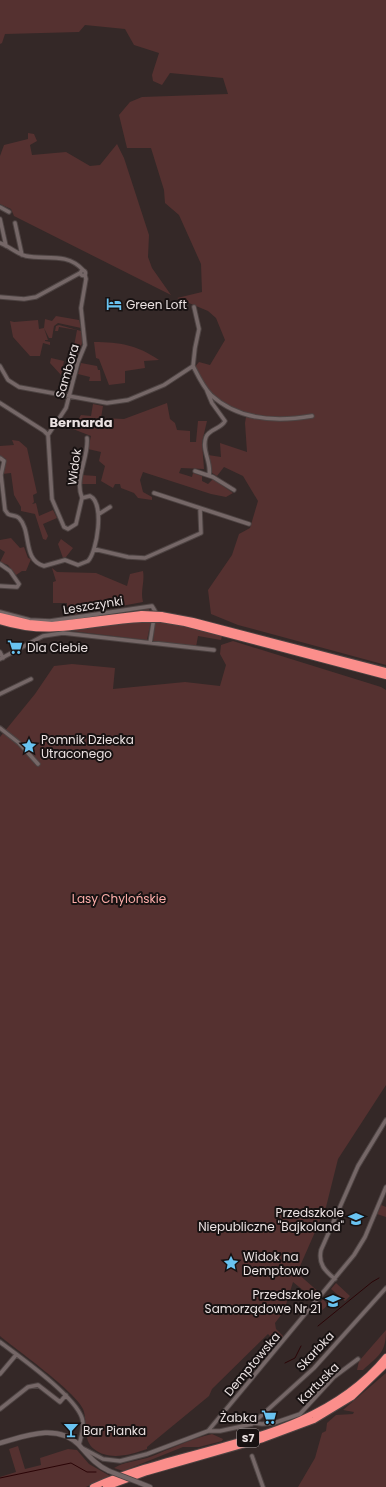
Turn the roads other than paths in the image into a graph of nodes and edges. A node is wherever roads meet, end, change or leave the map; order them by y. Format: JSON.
{"nodes":[{"id":1,"x":0,"y":207,"type":"edge"},
{"id":2,"x":9,"y":212,"type":"dead end"},
{"id":3,"x":0,"y":219,"type":"edge"},
{"id":4,"x":14,"y":223,"type":"dead end"},
{"id":5,"x":0,"y":243,"type":"edge"},
{"id":6,"x":6,"y":246,"type":"junction"},
{"id":7,"x":22,"y":254,"type":"junction"},
{"id":8,"x":82,"y":273,"type":"junction"},
{"id":9,"x":0,"y":297,"type":"edge"},
{"id":10,"x":194,"y":307,"type":"dead end"},
{"id":11,"x":0,"y":366,"type":"edge"},
{"id":12,"x":193,"y":366,"type":"junction"},
{"id":13,"x":206,"y":388,"type":"junction"},
{"id":14,"x":70,"y":398,"type":"junction"},
{"id":15,"x":0,"y":403,"type":"edge"},
{"id":16,"x":312,"y":416,"type":"dead end"},
{"id":17,"x":48,"y":435,"type":"junction"},
{"id":18,"x":87,"y":438,"type":"dead end"},
{"id":19,"x":0,"y":458,"type":"edge"},
{"id":20,"x":195,"y":472,"type":"dead end"},
{"id":21,"x":209,"y":475,"type":"junction"},
{"id":22,"x":234,"y":490,"type":"dead end"},
{"id":23,"x":154,"y":493,"type":"dead end"},
{"id":24,"x":82,"y":498,"type":"junction"},
{"id":25,"x":110,"y":507,"type":"dead end"},
{"id":26,"x":200,"y":508,"type":"junction"},
{"id":27,"x":99,"y":514,"type":"junction"},
{"id":28,"x":249,"y":524,"type":"dead end"},
{"id":29,"x":94,"y":549,"type":"junction"},
{"id":30,"x":0,"y":564,"type":"edge"},
{"id":31,"x":0,"y":586,"type":"edge"},
{"id":32,"x":0,"y":612,"type":"edge"},
{"id":33,"x":0,"y":616,"type":"edge"},
{"id":34,"x":142,"y":616,"type":"junction"},
{"id":35,"x":0,"y":621,"type":"edge"},
{"id":36,"x":150,"y":643,"type":"junction"},
{"id":37,"x":214,"y":650,"type":"dead end"},
{"id":38,"x":0,"y":652,"type":"edge"},
{"id":39,"x":2,"y":658,"type":"edge"},
{"id":40,"x":382,"y":672,"type":"edge"},
{"id":41,"x":386,"y":676,"type":"edge"},
{"id":42,"x":30,"y":679,"type":"dead end"},
{"id":43,"x":0,"y":694,"type":"edge"},
{"id":44,"x":0,"y":728,"type":"edge"},
{"id":45,"x":38,"y":764,"type":"dead end"},
{"id":46,"x":386,"y":1120,"type":"edge"},
{"id":47,"x":386,"y":1187,"type":"edge"},
{"id":48,"x":335,"y":1279,"type":"junction"},
{"id":49,"x":386,"y":1288,"type":"edge"},
{"id":50,"x":0,"y":1342,"type":"edge"},
{"id":51,"x":16,"y":1355,"type":"junction"},
{"id":52,"x":386,"y":1357,"type":"edge"},
{"id":53,"x":358,"y":1359,"type":"dead end"},
{"id":54,"x":386,"y":1364,"type":"edge"},
{"id":55,"x":0,"y":1374,"type":"edge"},
{"id":56,"x":66,"y":1395,"type":"junction"},
{"id":57,"x":0,"y":1409,"type":"edge"},
{"id":58,"x":218,"y":1420,"type":"junction"},
{"id":59,"x":254,"y":1423,"type":"junction"},
{"id":60,"x":208,"y":1431,"type":"junction"},
{"id":61,"x":220,"y":1431,"type":"junction"},
{"id":62,"x":0,"y":1443,"type":"edge"},
{"id":63,"x":78,"y":1445,"type":"junction"},
{"id":64,"x":252,"y":1456,"type":"dead end"},
{"id":65,"x":108,"y":1460,"type":"junction"},
{"id":66,"x":107,"y":1470,"type":"junction"},
{"id":67,"x":93,"y":1487,"type":"edge"},
{"id":68,"x":106,"y":1487,"type":"edge"},
{"id":69,"x":150,"y":1487,"type":"edge"},
{"id":70,"x":263,"y":1487,"type":"edge"}],
"edges":[{"from":1,"to":2,"type":"street"},
{"from":3,"to":6,"type":"street"},
{"from":4,"to":7,"type":"street"},
{"from":5,"to":6,"type":"street"},
{"from":6,"to":7,"type":"street"},
{"from":7,"to":8,"type":"street"},
{"from":8,"to":9,"type":"street"},
{"from":8,"to":14,"type":"street","name":"Sambora"},
{"from":10,"to":12,"type":"street"},
{"from":11,"to":14,"type":"street"},
{"from":12,"to":13,"type":"street"},
{"from":12,"to":14,"type":"street"},
{"from":13,"to":16,"type":"street"},
{"from":13,"to":21,"type":"street"},
{"from":14,"to":17,"type":"street","name":"Sambora"},
{"from":15,"to":17,"type":"street"},
{"from":17,"to":24,"type":"street","name":"Widok"},
{"from":18,"to":24,"type":"street","name":"Widok"},
{"from":19,"to":29,"type":"street"},
{"from":20,"to":21,"type":"street"},
{"from":21,"to":22,"type":"street"},
{"from":23,"to":26,"type":"street"},
{"from":24,"to":27,"type":"street"},
{"from":25,"to":27,"type":"street"},
{"from":26,"to":28,"type":"street"},
{"from":26,"to":29,"type":"street"},
{"from":27,"to":29,"type":"street"},
{"from":30,"to":31,"type":"street"},
{"from":32,"to":36,"type":"street","name":"Leszczynki"},
{"from":33,"to":34,"type":"highway"},
{"from":34,"to":35,"type":"highway"},
{"from":34,"to":40,"type":"highway","bridge":true},
{"from":36,"to":37,"type":"street","name":"Leszczynki"},
{"from":36,"to":39,"type":"street","name":"Leszczynki"},
{"from":38,"to":39,"type":"street"},
{"from":40,"to":41,"type":"highway"},
{"from":42,"to":43,"type":"street"},
{"from":44,"to":45,"type":"street"},
{"from":46,"to":48,"type":"street"},
{"from":47,"to":48,"type":"street","name":"Demptowska"},
{"from":48,"to":58,"type":"street","name":"Demptowska"},
{"from":49,"to":59,"type":"street","name":"Skarbka"},
{"from":50,"to":51,"type":"street"},
{"from":51,"to":55,"type":"street"},
{"from":51,"to":56,"type":"street"},
{"from":52,"to":67,"type":"highway","number":"S7"},
{"from":53,"to":59,"type":"street","name":"Kartuska"},
{"from":54,"to":68,"type":"highway","number":"S7"},
{"from":56,"to":57,"type":"street"},
{"from":56,"to":63,"type":"street"},
{"from":58,"to":60,"type":"street","name":"Demptowska"},
{"from":58,"to":61,"type":"street"},
{"from":59,"to":61,"type":"street","name":"Kartuska"},
{"from":60,"to":61,"type":"street","name":"Kartuska"},
{"from":60,"to":65,"type":"street","name":"Kartuska"},
{"from":62,"to":63,"type":"street","name":"Kartuska"},
{"from":63,"to":65,"type":"street","name":"Kartuska"},
{"from":63,"to":66,"type":"street"},
{"from":64,"to":70,"type":"street"},
{"from":65,"to":66,"type":"street"},
{"from":66,"to":69,"type":"street","bridge":true}]}
